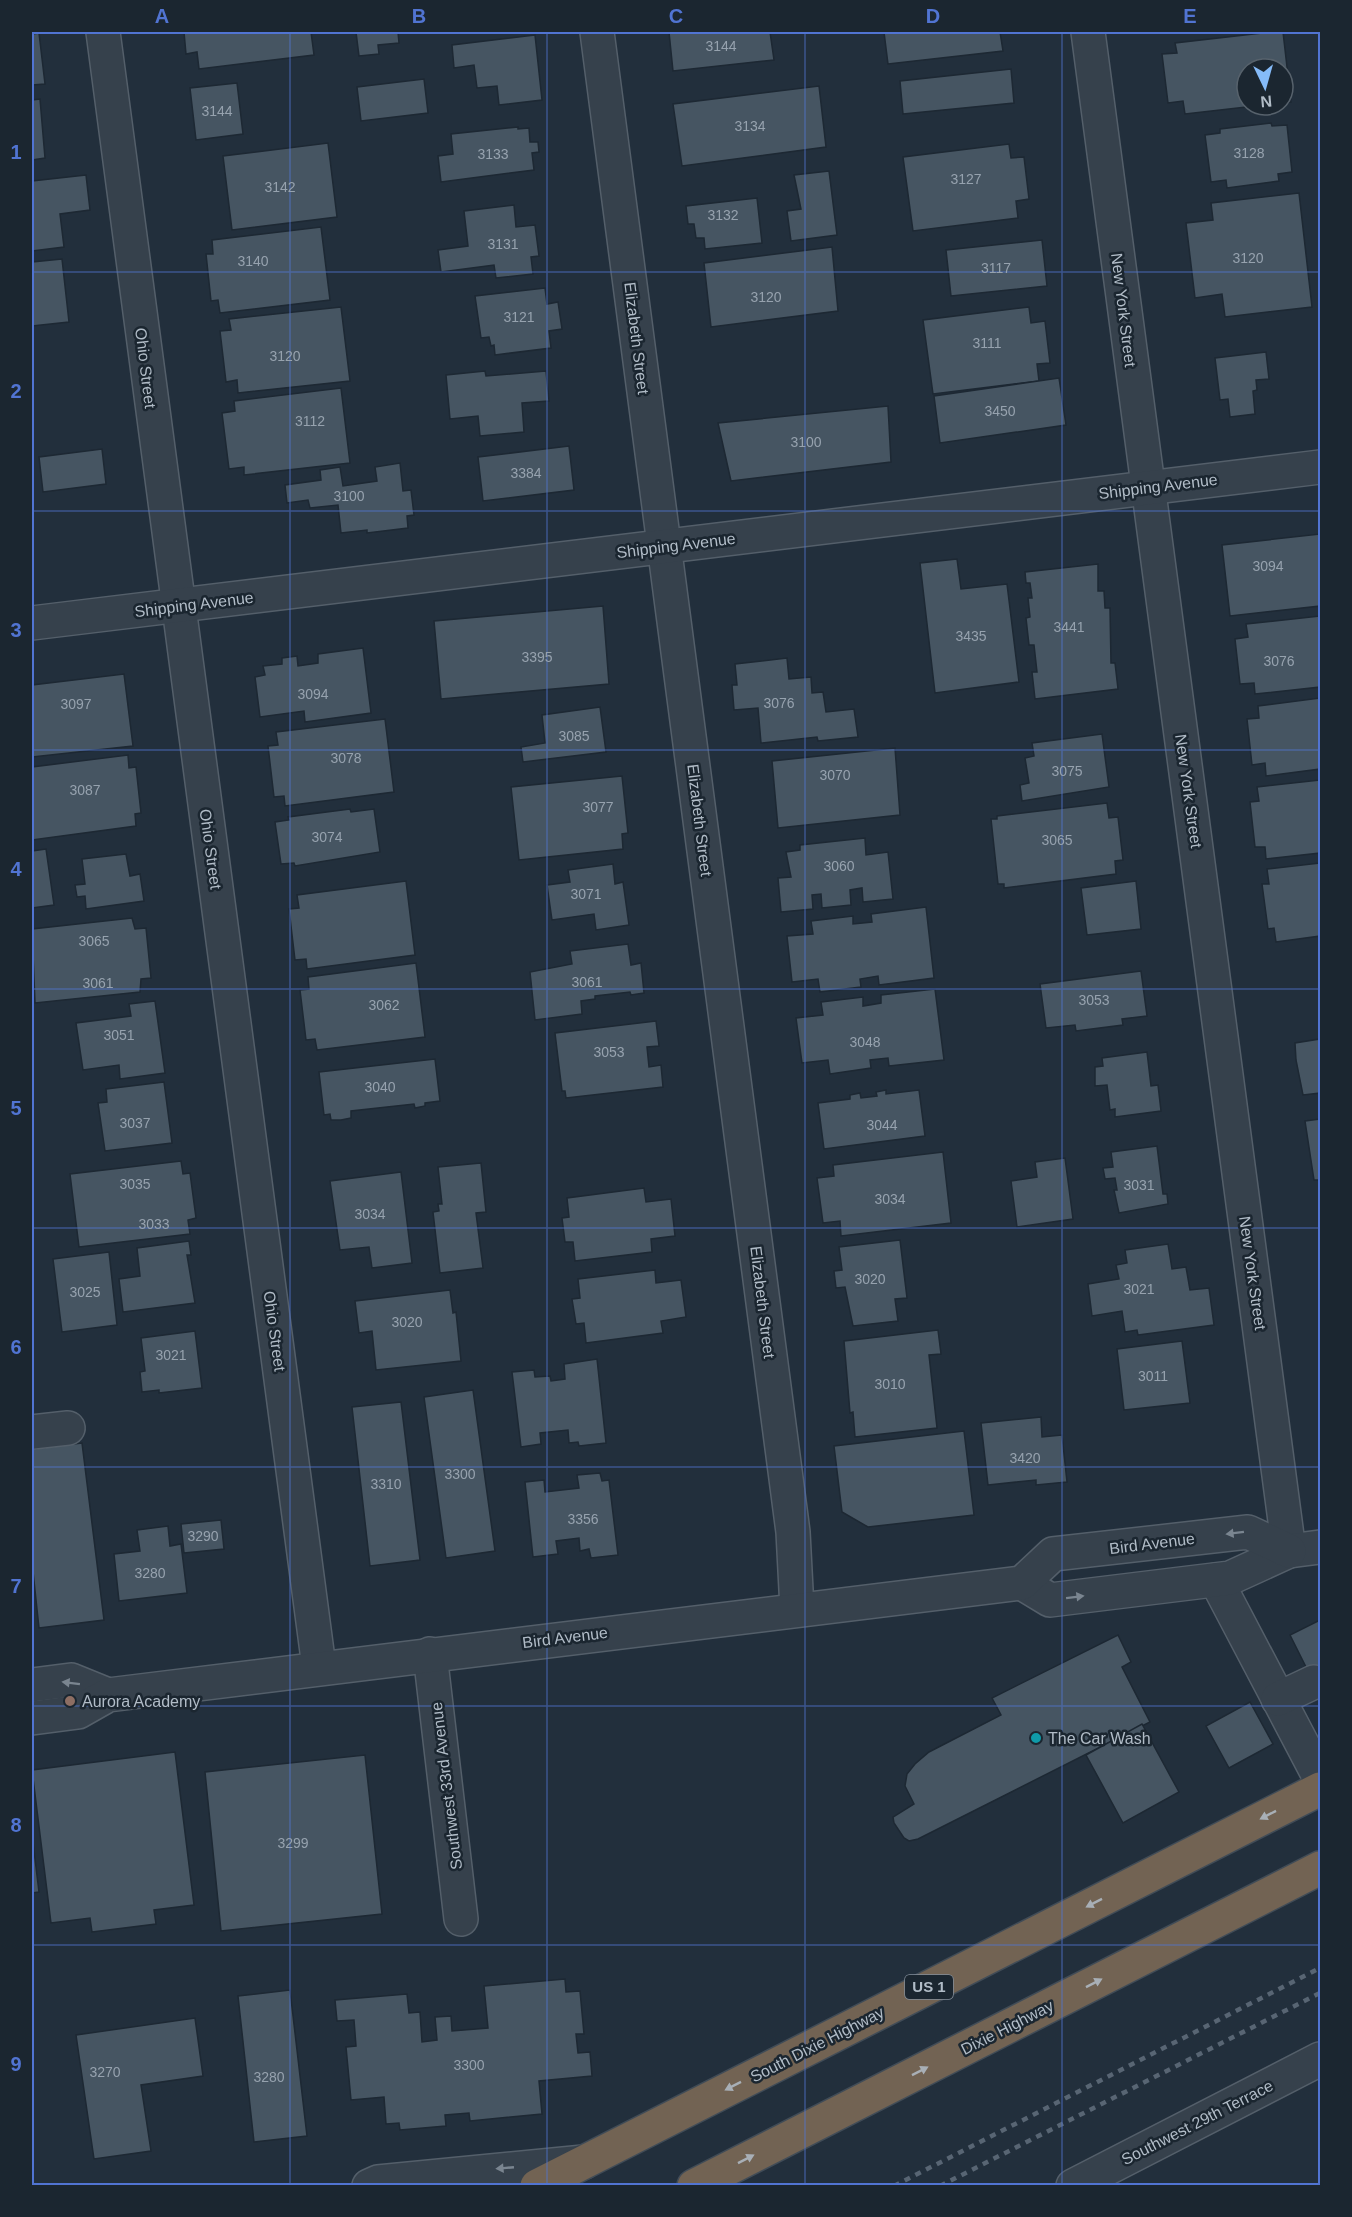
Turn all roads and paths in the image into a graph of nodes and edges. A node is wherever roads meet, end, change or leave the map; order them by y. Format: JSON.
{"nodes":[{"id":1,"x":103,"y":32,"type":"edge"},
{"id":2,"x":597,"y":32,"type":"edge"},
{"id":3,"x":1088,"y":32,"type":"edge"},
{"id":4,"x":1320,"y":466,"type":"edge"},
{"id":5,"x":1147,"y":487,"type":"junction"},
{"id":6,"x":664,"y":547,"type":"junction"},
{"id":7,"x":178,"y":606,"type":"junction"},
{"id":8,"x":32,"y":623,"type":"edge"},
{"id":9,"x":68,"y":1428,"type":"dead end"},
{"id":10,"x":32,"y":1432,"type":"edge"},
{"id":11,"x":1305,"y":1549,"type":"edge"},
{"id":12,"x":1216,"y":1580,"type":"junction"},
{"id":13,"x":1022,"y":1583,"type":"junction"},
{"id":14,"x":797,"y":1609,"type":"junction"},
{"id":15,"x":430,"y":1654,"type":"junction"},
{"id":16,"x":319,"y":1668,"type":"junction"},
{"id":17,"x":32,"y":1677,"type":"edge"},
{"id":18,"x":1314,"y":1682,"type":"dead end"},
{"id":19,"x":108,"y":1695,"type":"junction"},
{"id":20,"x":1278,"y":1699,"type":"junction"},
{"id":21,"x":32,"y":1718,"type":"edge"},
{"id":22,"x":1320,"y":1778,"type":"edge"},
{"id":23,"x":1320,"y":1789,"type":"edge"},
{"id":24,"x":1320,"y":1868,"type":"edge"},
{"id":25,"x":461,"y":1919,"type":"dead end"},
{"id":26,"x":1320,"y":2059,"type":"edge"},
{"id":27,"x":584,"y":2162,"type":"junction"},
{"id":28,"x":369,"y":2186,"type":"edge"},
{"id":29,"x":537,"y":2186,"type":"edge"},
{"id":30,"x":694,"y":2186,"type":"edge"},
{"id":31,"x":1073,"y":2186,"type":"edge"}],
"edges":[{"from":1,"to":7,"type":"street","name":"Ohio Street"},
{"from":2,"to":6,"type":"street","name":"Elizabeth Street"},
{"from":3,"to":5,"type":"street","name":"New York Street"},
{"from":4,"to":5,"type":"street","name":"Shipping Avenue"},
{"from":5,"to":6,"type":"street","name":"Shipping Avenue"},
{"from":5,"to":11,"type":"street","name":"New York Street"},
{"from":6,"to":7,"type":"street","name":"Shipping Avenue"},
{"from":6,"to":14,"type":"street","name":"Elizabeth Street"},
{"from":7,"to":8,"type":"street","name":"Shipping Avenue"},
{"from":7,"to":16,"type":"street","name":"Ohio Street"},
{"from":9,"to":10,"type":"street"},
{"from":11,"to":12,"type":"street"},
{"from":11,"to":13,"type":"street","name":"Bird Avenue","one_way":true},
{"from":13,"to":12,"type":"street","one_way":true},
{"from":12,"to":20,"type":"street"},
{"from":13,"to":14,"type":"street","name":"Bird Avenue"},
{"from":14,"to":15,"type":"street","name":"Bird Avenue"},
{"from":15,"to":16,"type":"street","name":"Bird Avenue"},
{"from":15,"to":25,"type":"street","name":"Southwest 33rd Avenue"},
{"from":16,"to":19,"type":"street","name":"Bird Avenue"},
{"from":19,"to":17,"type":"street","name":"Bird Avenue","one_way":true},
{"from":18,"to":20,"type":"street"},
{"from":19,"to":21,"type":"street","name":"Bird Avenue"},
{"from":20,"to":22,"type":"street"},
{"from":23,"to":27,"type":"highway","name":"South Dixie Highway","number":"US 1","one_way":true},
{"from":30,"to":24,"type":"highway","name":"Dixie Highway","one_way":true},
{"from":26,"to":31,"type":"street","name":"Southwest 29th Terrace"},
{"from":27,"to":28,"type":"street","one_way":true},
{"from":27,"to":29,"type":"highway","name":"South Dixie Highway","number":"US 1"}]}
